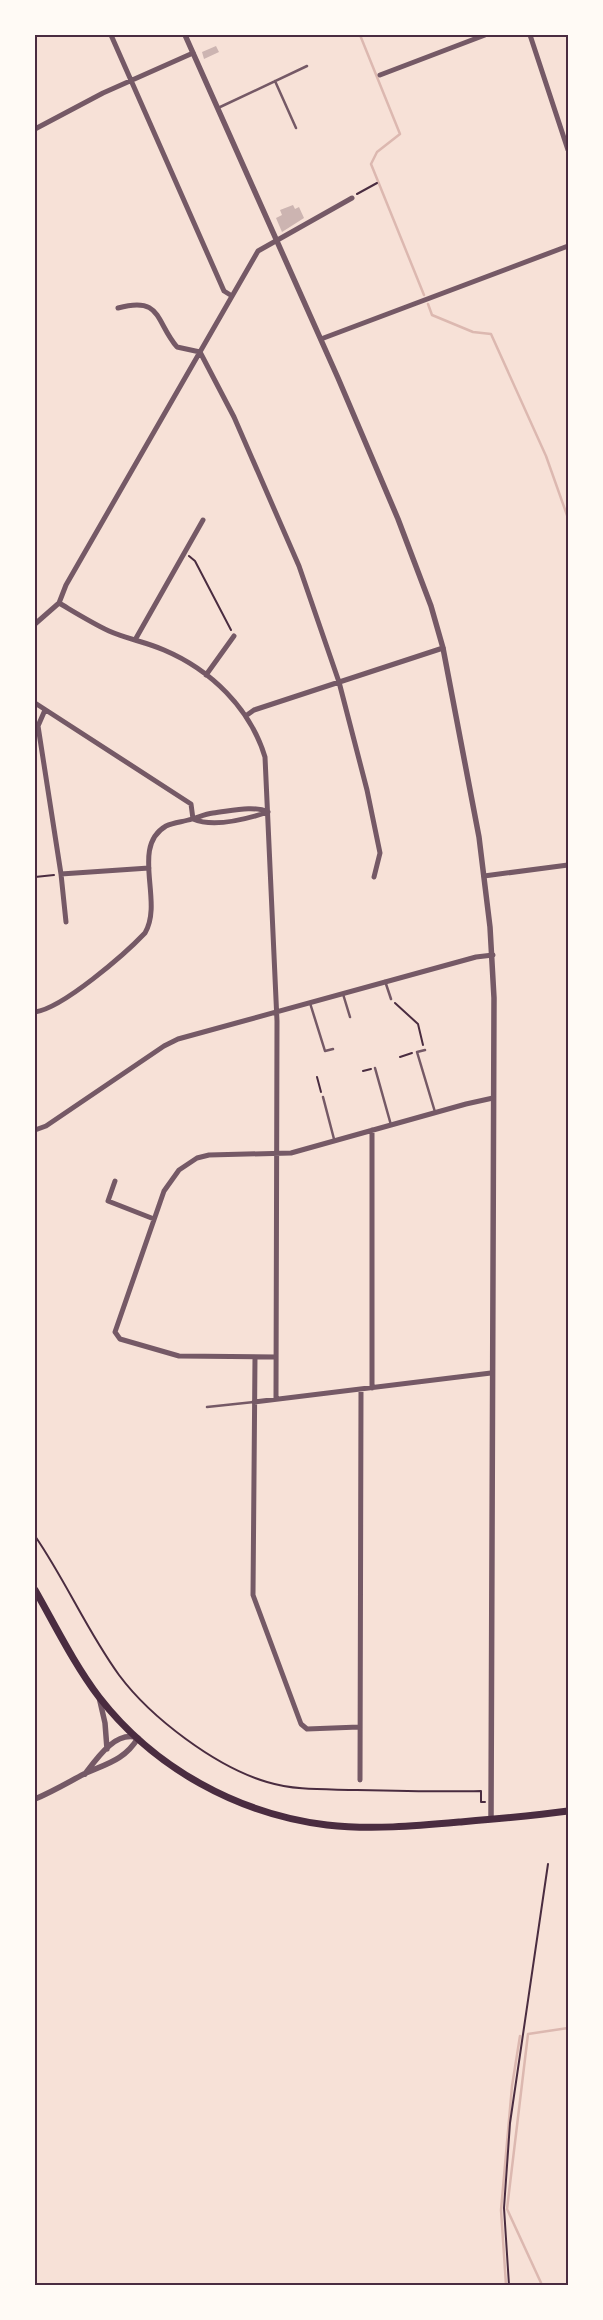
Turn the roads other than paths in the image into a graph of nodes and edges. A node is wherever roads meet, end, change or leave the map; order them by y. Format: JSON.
{"nodes":[{"id":1,"x":111,"y":35,"type":"edge"},
{"id":2,"x":185,"y":35,"type":"edge"},
{"id":3,"x":485,"y":35,"type":"edge"},
{"id":4,"x":530,"y":35,"type":"edge"},
{"id":5,"x":193,"y":53,"type":"junction"},
{"id":6,"x":307,"y":66,"type":"dead end"},
{"id":7,"x":380,"y":75,"type":"dead end"},
{"id":8,"x":131,"y":81,"type":"junction"},
{"id":9,"x":275,"y":81,"type":"junction"},
{"id":10,"x":218,"y":108,"type":"junction"},
{"id":11,"x":296,"y":128,"type":"dead end"},
{"id":12,"x":35,"y":129,"type":"edge"},
{"id":13,"x":568,"y":150,"type":"edge"},
{"id":14,"x":352,"y":198,"type":"road end"},
{"id":15,"x":277,"y":240,"type":"junction"},
{"id":16,"x":568,"y":246,"type":"edge"},
{"id":17,"x":232,"y":296,"type":"junction"},
{"id":18,"x":118,"y":308,"type":"dead end"},
{"id":19,"x":321,"y":338,"type":"junction"},
{"id":20,"x":200,"y":352,"type":"junction"},
{"id":21,"x":203,"y":520,"type":"dead end"},
{"id":22,"x":59,"y":604,"type":"junction"},
{"id":23,"x":35,"y":624,"type":"edge"},
{"id":24,"x":234,"y":636,"type":"road end"},
{"id":25,"x":135,"y":640,"type":"junction"},
{"id":26,"x":443,"y":648,"type":"junction"},
{"id":27,"x":206,"y":675,"type":"junction"},
{"id":28,"x":339,"y":682,"type":"junction"},
{"id":29,"x":35,"y":703,"type":"edge"},
{"id":30,"x":45,"y":710,"type":"junction"},
{"id":31,"x":247,"y":715,"type":"junction"},
{"id":32,"x":269,"y":812,"type":"junction"},
{"id":33,"x":193,"y":819,"type":"junction"},
{"id":34,"x":568,"y":865,"type":"edge"},
{"id":35,"x":149,"y":868,"type":"junction"},
{"id":36,"x":61,"y":874,"type":"junction"},
{"id":37,"x":484,"y":876,"type":"junction"},
{"id":38,"x":374,"y":877,"type":"dead end"},
{"id":39,"x":66,"y":922,"type":"dead end"},
{"id":40,"x":492,"y":956,"type":"junction"},
{"id":41,"x":385,"y":982,"type":"junction"},
{"id":42,"x":343,"y":994,"type":"junction"},
{"id":43,"x":391,"y":999,"type":"road end"},
{"id":44,"x":310,"y":1003,"type":"junction"},
{"id":45,"x":35,"y":1012,"type":"edge"},
{"id":46,"x":276,"y":1012,"type":"junction"},
{"id":47,"x":350,"y":1016,"type":"dead end"},
{"id":48,"x":333,"y":1049,"type":"dead end"},
{"id":49,"x":425,"y":1050,"type":"road end"},
{"id":50,"x":375,"y":1068,"type":"dead end"},
{"id":51,"x":322,"y":1097,"type":"road end"},
{"id":52,"x":493,"y":1098,"type":"junction"},
{"id":53,"x":434,"y":1112,"type":"junction"},
{"id":54,"x":391,"y":1125,"type":"junction"},
{"id":55,"x":35,"y":1130,"type":"edge"},
{"id":56,"x":372,"y":1130,"type":"junction"},
{"id":57,"x":335,"y":1141,"type":"junction"},
{"id":58,"x":276,"y":1155,"type":"junction"},
{"id":59,"x":115,"y":1181,"type":"dead end"},
{"id":60,"x":154,"y":1219,"type":"junction"},
{"id":61,"x":255,"y":1357,"type":"junction"},
{"id":62,"x":276,"y":1357,"type":"junction"},
{"id":63,"x":491,"y":1373,"type":"junction"},
{"id":64,"x":372,"y":1388,"type":"junction"},
{"id":65,"x":361,"y":1390,"type":"junction"},
{"id":66,"x":276,"y":1398,"type":"junction"},
{"id":67,"x":254,"y":1402,"type":"junction"},
{"id":68,"x":207,"y":1407,"type":"dead end"},
{"id":69,"x":35,"y":1590,"type":"edge"},
{"id":70,"x":99,"y":1697,"type":"junction"},
{"id":71,"x":359,"y":1727,"type":"junction"},
{"id":72,"x":138,"y":1738,"type":"junction"},
{"id":73,"x":107,"y":1748,"type":"junction"},
{"id":74,"x":85,"y":1774,"type":"junction"},
{"id":75,"x":360,"y":1780,"type":"dead end"},
{"id":76,"x":35,"y":1799,"type":"edge"},
{"id":77,"x":568,"y":1811,"type":"edge"},
{"id":78,"x":491,"y":1819,"type":"junction"}],
"edges":[{"from":1,"to":8,"type":"street"},
{"from":2,"to":5,"type":"street"},
{"from":3,"to":7,"type":"street"},
{"from":4,"to":13,"type":"street"},
{"from":5,"to":8,"type":"street"},
{"from":5,"to":10,"type":"street"},
{"from":6,"to":9,"type":"lane"},
{"from":8,"to":12,"type":"street"},
{"from":8,"to":17,"type":"street"},
{"from":9,"to":10,"type":"lane"},
{"from":9,"to":11,"type":"lane"},
{"from":10,"to":15,"type":"street"},
{"from":14,"to":15,"type":"street"},
{"from":15,"to":17,"type":"street"},
{"from":15,"to":19,"type":"street"},
{"from":16,"to":19,"type":"street"},
{"from":17,"to":20,"type":"street"},
{"from":18,"to":20,"type":"street"},
{"from":19,"to":26,"type":"street"},
{"from":20,"to":22,"type":"street"},
{"from":20,"to":28,"type":"street"},
{"from":21,"to":25,"type":"street"},
{"from":22,"to":23,"type":"street"},
{"from":22,"to":25,"type":"street"},
{"from":24,"to":27,"type":"street"},
{"from":25,"to":27,"type":"street"},
{"from":26,"to":28,"type":"street"},
{"from":26,"to":37,"type":"street"},
{"from":27,"to":31,"type":"street"},
{"from":28,"to":31,"type":"street"},
{"from":28,"to":38,"type":"street"},
{"from":29,"to":30,"type":"street"},
{"from":30,"to":33,"type":"street"},
{"from":30,"to":36,"type":"street"},
{"from":31,"to":32,"type":"street"},
{"from":32,"to":33,"type":"street"},
{"from":32,"to":33,"type":"street"},
{"from":32,"to":46,"type":"street"},
{"from":33,"to":35,"type":"street"},
{"from":34,"to":37,"type":"street"},
{"from":35,"to":36,"type":"street"},
{"from":35,"to":45,"type":"street"},
{"from":36,"to":39,"type":"street"},
{"from":37,"to":40,"type":"street"},
{"from":40,"to":41,"type":"street"},
{"from":40,"to":52,"type":"street"},
{"from":41,"to":42,"type":"street"},
{"from":41,"to":43,"type":"lane"},
{"from":42,"to":44,"type":"street"},
{"from":42,"to":47,"type":"lane"},
{"from":44,"to":46,"type":"street"},
{"from":44,"to":48,"type":"lane"},
{"from":46,"to":55,"type":"street"},
{"from":46,"to":58,"type":"street"},
{"from":49,"to":53,"type":"lane"},
{"from":50,"to":54,"type":"lane"},
{"from":51,"to":57,"type":"lane"},
{"from":52,"to":53,"type":"street"},
{"from":52,"to":63,"type":"street"},
{"from":53,"to":54,"type":"street"},
{"from":54,"to":56,"type":"street"},
{"from":56,"to":57,"type":"street"},
{"from":56,"to":64,"type":"street"},
{"from":57,"to":58,"type":"street"},
{"from":58,"to":60,"type":"street"},
{"from":58,"to":62,"type":"street"},
{"from":59,"to":60,"type":"street"},
{"from":60,"to":61,"type":"street"},
{"from":61,"to":62,"type":"street"},
{"from":61,"to":67,"type":"street"},
{"from":62,"to":66,"type":"street"},
{"from":63,"to":64,"type":"street"},
{"from":63,"to":78,"type":"street"},
{"from":64,"to":65,"type":"street"},
{"from":65,"to":66,"type":"street"},
{"from":65,"to":71,"type":"street"},
{"from":66,"to":67,"type":"street"},
{"from":67,"to":68,"type":"lane"},
{"from":67,"to":71,"type":"street"},
{"from":69,"to":70,"type":"main road"},
{"from":70,"to":72,"type":"main road"},
{"from":70,"to":73,"type":"street"},
{"from":71,"to":75,"type":"street"},
{"from":72,"to":73,"type":"street"},
{"from":72,"to":74,"type":"street"},
{"from":72,"to":78,"type":"main road"},
{"from":73,"to":74,"type":"street"},
{"from":74,"to":76,"type":"street"},
{"from":77,"to":78,"type":"main road"}]}
